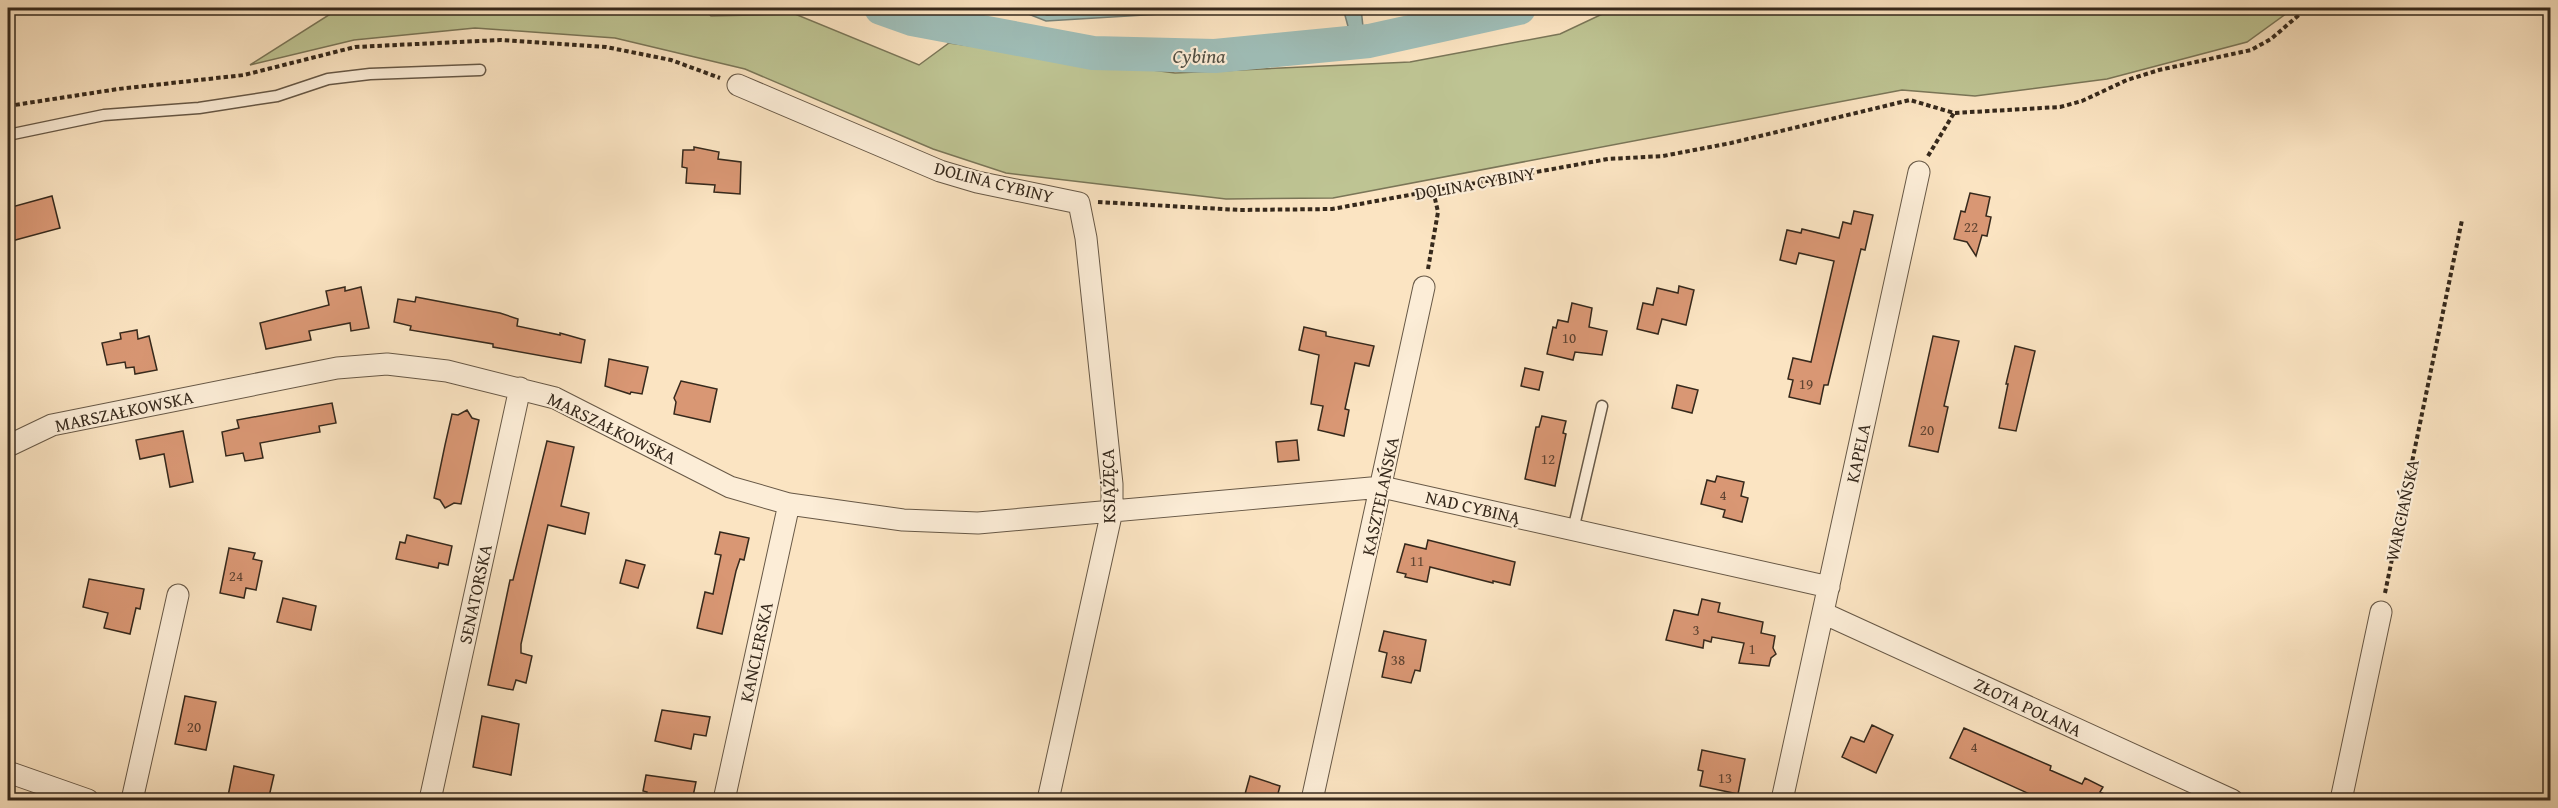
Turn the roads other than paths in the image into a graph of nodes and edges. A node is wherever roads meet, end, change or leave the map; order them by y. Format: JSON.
{"nodes":[{"id":1,"x":480,"y":70,"type":"dead end"},
{"id":2,"x":738,"y":85,"type":"dead end"},
{"id":3,"x":8,"y":135,"type":"edge"},
{"id":4,"x":1919,"y":172,"type":"road end"},
{"id":5,"x":1079,"y":203,"type":"joint"},
{"id":6,"x":1425,"y":287,"type":"road end"},
{"id":7,"x":520,"y":388,"type":"junction"},
{"id":8,"x":1602,"y":406,"type":"dead end"},
{"id":9,"x":8,"y":446,"type":"edge"},
{"id":10,"x":1382,"y":487,"type":"junction"},
{"id":11,"x":789,"y":504,"type":"junction"},
{"id":12,"x":1112,"y":511,"type":"junction"},
{"id":13,"x":1574,"y":530,"type":"junction"},
{"id":14,"x":1829,"y":587,"type":"junction"},
{"id":15,"x":178,"y":595,"type":"dead end"},
{"id":16,"x":2381,"y":612,"type":"road end"},
{"id":17,"x":1823,"y":613,"type":"junction"},
{"id":18,"x":8,"y":772,"type":"edge"},
{"id":19,"x":88,"y":801,"type":"edge"},
{"id":20,"x":132,"y":801,"type":"edge"},
{"id":21,"x":430,"y":801,"type":"edge"},
{"id":22,"x":724,"y":801,"type":"edge"},
{"id":23,"x":1048,"y":801,"type":"edge"},
{"id":24,"x":1312,"y":801,"type":"edge"},
{"id":25,"x":1782,"y":801,"type":"edge"},
{"id":26,"x":2232,"y":801,"type":"edge"},
{"id":27,"x":2341,"y":801,"type":"edge"}],
"edges":[{"from":1,"to":3,"type":"lane"},
{"from":2,"to":5,"type":"street","name":"DOLINA CYBINY"},
{"from":4,"to":14,"type":"street","name":"KAPELA"},
{"from":5,"to":12,"type":"street","name":"KSIĄŻĘCA"},
{"from":6,"to":10,"type":"street","name":"KASZTELAŃSKA"},
{"from":7,"to":9,"type":"street","name":"MARSZAŁKOWSKA"},
{"from":7,"to":11,"type":"street","name":"MARSZAŁKOWSKA"},
{"from":7,"to":21,"type":"street","name":"SENATORSKA"},
{"from":8,"to":13,"type":"lane"},
{"from":10,"to":12,"type":"street","name":"NAD CYBINĄ"},
{"from":10,"to":13,"type":"street","name":"NAD CYBINĄ"},
{"from":10,"to":24,"type":"street","name":"KASZTELAŃSKA"},
{"from":11,"to":12,"type":"street","name":"MARSZAŁKOWSKA"},
{"from":11,"to":22,"type":"street","name":"KANCLERSKA"},
{"from":12,"to":23,"type":"street","name":"KSIĄŻĘCA"},
{"from":13,"to":14,"type":"street","name":"NAD CYBINĄ"},
{"from":14,"to":17,"type":"street","name":"KAPELA"},
{"from":15,"to":20,"type":"street"},
{"from":16,"to":27,"type":"street"},
{"from":17,"to":25,"type":"street","name":"KAPELA"},
{"from":17,"to":26,"type":"street","name":"ZŁOTA POLANA"},
{"from":18,"to":19,"type":"street"}]}
